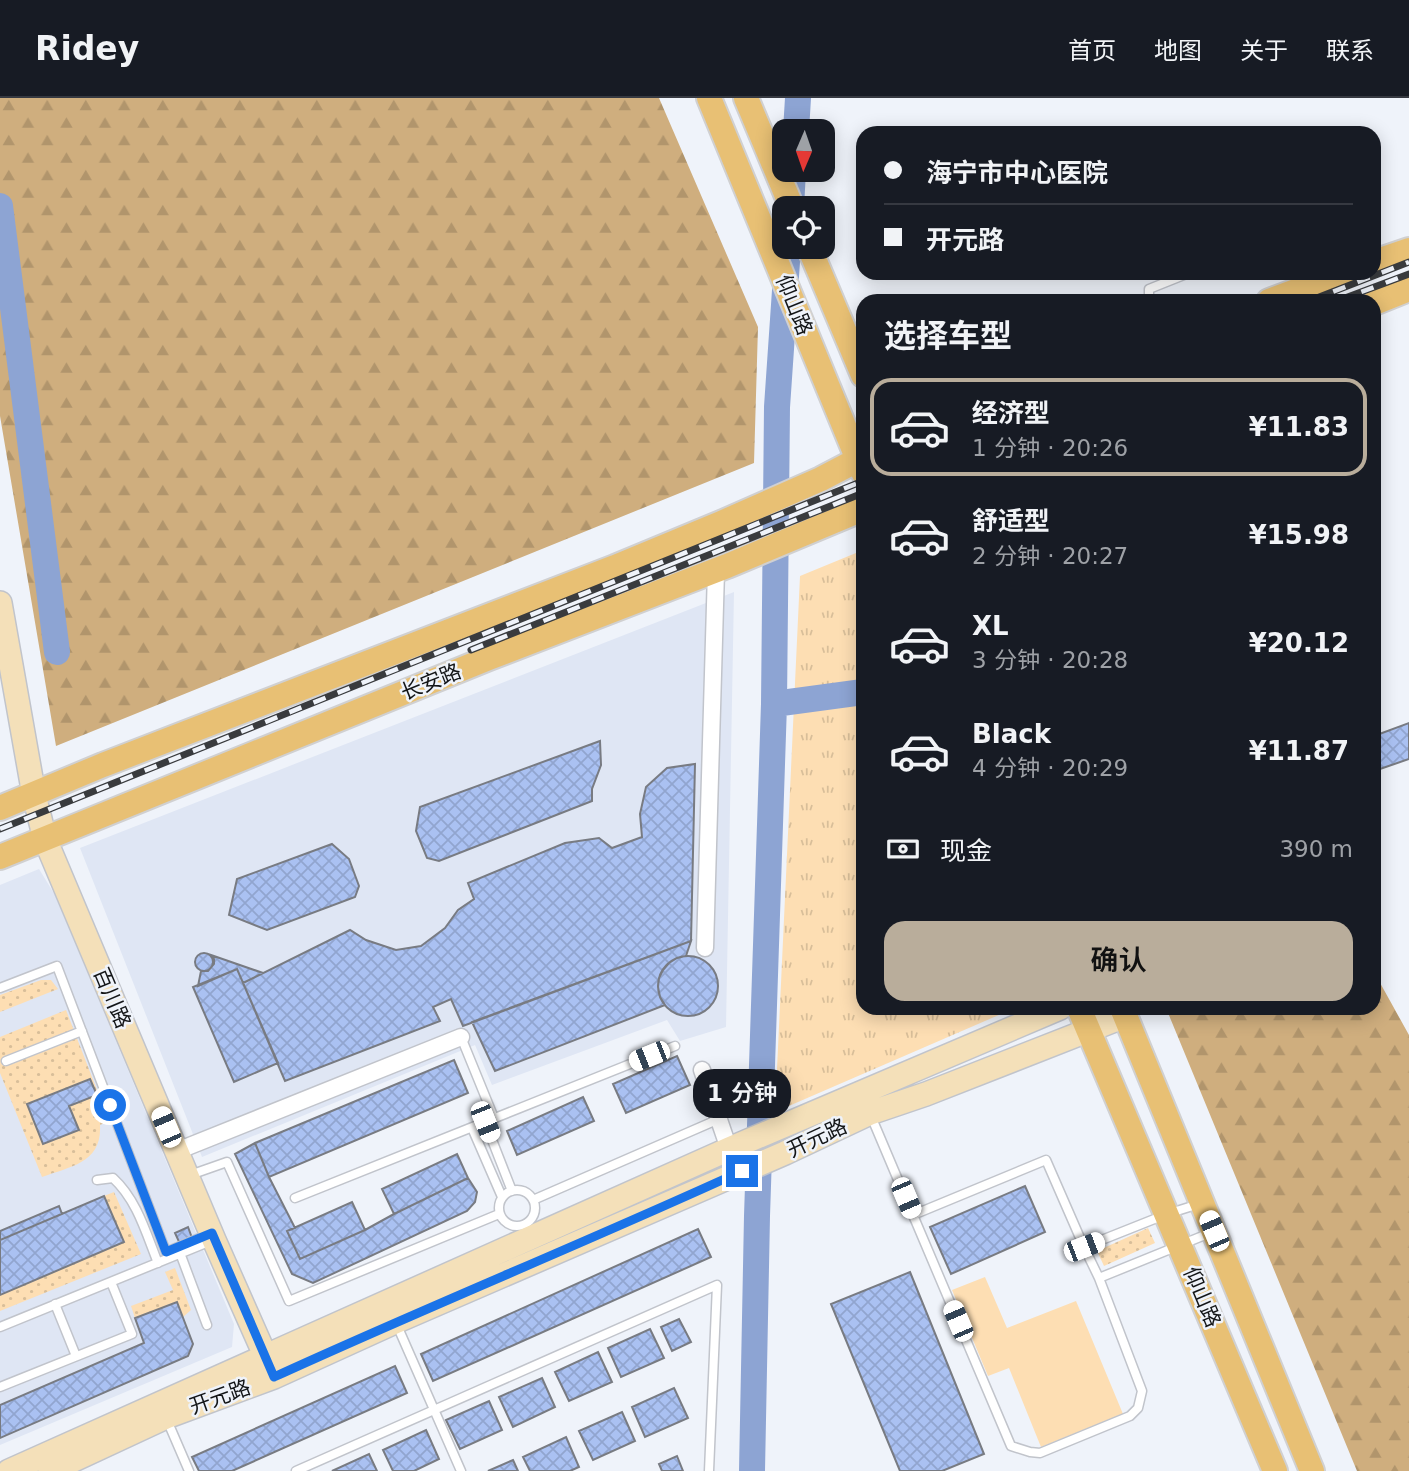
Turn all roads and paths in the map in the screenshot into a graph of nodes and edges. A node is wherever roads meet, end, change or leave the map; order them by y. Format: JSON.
{"nodes":[{"id":1,"x":709,"y":98,"type":"edge"},
{"id":2,"x":746,"y":98,"type":"edge"},
{"id":3,"x":787,"y":196,"type":"edge"},
{"id":4,"x":1409,"y":250,"type":"edge"},
{"id":5,"x":813,"y":259,"type":"edge"},
{"id":6,"x":1381,"y":260,"type":"edge"},
{"id":7,"x":1172,"y":280,"type":"edge"},
{"id":8,"x":1314,"y":286,"type":"edge"},
{"id":9,"x":1409,"y":289,"type":"edge"},
{"id":10,"x":1149,"y":294,"type":"edge"},
{"id":11,"x":1290,"y":294,"type":"edge"},
{"id":12,"x":1381,"y":300,"type":"edge"},
{"id":13,"x":856,"y":359,"type":"edge"},
{"id":14,"x":856,"y":451,"type":"edge"},
{"id":15,"x":856,"y":465,"type":"edge"},
{"id":16,"x":856,"y":512,"type":"edge"},
{"id":17,"x":722,"y":568,"type":"junction"},
{"id":18,"x":0,"y":603,"type":"edge"},
{"id":19,"x":34,"y":795,"type":"junction"},
{"id":20,"x":0,"y":808,"type":"edge"},
{"id":21,"x":45,"y":839,"type":"junction"},
{"id":22,"x":0,"y":857,"type":"edge"},
{"id":23,"x":705,"y":948,"type":"dead end"},
{"id":24,"x":0,"y":988,"type":"edge"},
{"id":25,"x":1043,"y":1015,"type":"edge"},
{"id":26,"x":1082,"y":1015,"type":"edge"},
{"id":27,"x":1118,"y":1015,"type":"edge"},
{"id":28,"x":1125,"y":1015,"type":"edge"},
{"id":29,"x":82,"y":1031,"type":"junction"},
{"id":30,"x":1088,"y":1031,"type":"junction"},
{"id":31,"x":461,"y":1037,"type":"joint"},
{"id":32,"x":675,"y":1046,"type":"dead end"},
{"id":33,"x":6,"y":1061,"type":"dead end"},
{"id":34,"x":702,"y":1070,"type":"dead end"},
{"id":35,"x":870,"y":1113,"type":"junction"},
{"id":36,"x":494,"y":1118,"type":"junction"},
{"id":37,"x":719,"y":1119,"type":"junction"},
{"id":38,"x":485,"y":1122,"type":"junction"},
{"id":39,"x":472,"y":1128,"type":"junction"},
{"id":40,"x":736,"y":1146,"type":"junction"},
{"id":41,"x":177,"y":1151,"type":"junction"},
{"id":42,"x":187,"y":1176,"type":"junction"},
{"id":43,"x":97,"y":1180,"type":"dead end"},
{"id":44,"x":512,"y":1191,"type":"junction"},
{"id":45,"x":502,"y":1197,"type":"junction"},
{"id":46,"x":295,"y":1198,"type":"dead end"},
{"id":47,"x":533,"y":1200,"type":"junction"},
{"id":48,"x":1202,"y":1203,"type":"junction"},
{"id":49,"x":499,"y":1214,"type":"junction"},
{"id":50,"x":1167,"y":1214,"type":"junction"},
{"id":51,"x":915,"y":1220,"type":"junction"},
{"id":52,"x":527,"y":1231,"type":"junction"},
{"id":53,"x":1214,"y":1231,"type":"junction"},
{"id":54,"x":213,"y":1236,"type":"junction"},
{"id":55,"x":1180,"y":1244,"type":"junction"},
{"id":56,"x":1084,"y":1247,"type":"junction"},
{"id":57,"x":180,"y":1254,"type":"junction"},
{"id":58,"x":158,"y":1263,"type":"junction"},
{"id":59,"x":1099,"y":1278,"type":"junction"},
{"id":60,"x":111,"y":1282,"type":"junction"},
{"id":61,"x":55,"y":1304,"type":"junction"},
{"id":62,"x":395,"y":1322,"type":"junction"},
{"id":63,"x":207,"y":1325,"type":"dead end"},
{"id":64,"x":0,"y":1327,"type":"edge"},
{"id":65,"x":76,"y":1356,"type":"junction"},
{"id":66,"x":270,"y":1367,"type":"junction"},
{"id":67,"x":0,"y":1387,"type":"edge"},
{"id":68,"x":434,"y":1410,"type":"junction"},
{"id":69,"x":166,"y":1418,"type":"junction"},
{"id":70,"x":9,"y":1471,"type":"edge"},
{"id":71,"x":50,"y":1471,"type":"edge"},
{"id":72,"x":189,"y":1471,"type":"edge"},
{"id":73,"x":296,"y":1471,"type":"edge"},
{"id":74,"x":461,"y":1471,"type":"edge"},
{"id":75,"x":709,"y":1471,"type":"edge"},
{"id":76,"x":1275,"y":1471,"type":"edge"},
{"id":77,"x":1312,"y":1471,"type":"edge"}],
"edges":[{"from":1,"to":14,"type":"main road","name":"仰山路"},
{"from":2,"to":3,"type":"main road"},
{"from":4,"to":6,"type":"main road"},
{"from":5,"to":13,"type":"main road","name":"仰山路"},
{"from":7,"to":10,"type":"lane"},
{"from":8,"to":11,"type":"main road"},
{"from":9,"to":12,"type":"main road"},
{"from":15,"to":19,"type":"main road","name":"长安路"},
{"from":16,"to":17,"type":"main road","name":"长安路"},
{"from":17,"to":21,"type":"main road","name":"长安路"},
{"from":17,"to":23,"type":"street"},
{"from":18,"to":19,"type":"main road","name":"百川路"},
{"from":19,"to":20,"type":"main road","name":"长安路"},
{"from":19,"to":21,"type":"main road","name":"百川路"},
{"from":21,"to":22,"type":"main road","name":"长安路"},
{"from":21,"to":41,"type":"main road","name":"百川路"},
{"from":24,"to":29,"type":"lane"},
{"from":25,"to":40,"type":"main road","name":"开元路"},
{"from":26,"to":30,"type":"main road","name":"仰山路"},
{"from":27,"to":30,"type":"main road","name":"开元路"},
{"from":28,"to":48,"type":"main road","name":"仰山路"},
{"from":29,"to":33,"type":"lane"},
{"from":29,"to":54,"type":"lane"},
{"from":30,"to":35,"type":"main road","name":"开元路"},
{"from":30,"to":50,"type":"main road","name":"仰山路"},
{"from":31,"to":36,"type":"lane"},
{"from":31,"to":41,"type":"street"},
{"from":32,"to":36,"type":"lane"},
{"from":34,"to":37,"type":"street"},
{"from":35,"to":51,"type":"lane"},
{"from":35,"to":62,"type":"main road","name":"开元路"},
{"from":36,"to":38,"type":"lane"},
{"from":37,"to":40,"type":"street"},
{"from":37,"to":47,"type":"lane"},
{"from":38,"to":39,"type":"lane"},
{"from":38,"to":44,"type":"lane"},
{"from":39,"to":45,"type":"lane"},
{"from":39,"to":46,"type":"lane"},
{"from":40,"to":52,"type":"main road","name":"开元路"},
{"from":41,"to":42,"type":"main road","name":"百川路"},
{"from":42,"to":49,"type":"lane"},
{"from":42,"to":54,"type":"main road","name":"百川路"},
{"from":43,"to":58,"type":"lane"},
{"from":44,"to":45,"type":"lane"},
{"from":44,"to":47,"type":"lane"},
{"from":45,"to":49,"type":"lane"},
{"from":47,"to":52,"type":"lane"},
{"from":48,"to":50,"type":"lane"},
{"from":48,"to":53,"type":"main road","name":"仰山路"},
{"from":49,"to":52,"type":"lane"},
{"from":50,"to":55,"type":"main road","name":"仰山路"},
{"from":50,"to":56,"type":"lane"},
{"from":51,"to":56,"type":"lane"},
{"from":51,"to":59,"type":"lane"},
{"from":52,"to":66,"type":"main road","name":"开元路"},
{"from":53,"to":55,"type":"lane"},
{"from":53,"to":77,"type":"main road","name":"仰山路"},
{"from":54,"to":57,"type":"lane"},
{"from":54,"to":66,"type":"main road","name":"百川路"},
{"from":55,"to":59,"type":"lane"},
{"from":55,"to":76,"type":"main road","name":"仰山路"},
{"from":56,"to":59,"type":"lane"},
{"from":57,"to":58,"type":"lane"},
{"from":57,"to":63,"type":"lane"},
{"from":58,"to":60,"type":"lane"},
{"from":60,"to":61,"type":"lane"},
{"from":60,"to":65,"type":"lane"},
{"from":61,"to":64,"type":"lane"},
{"from":61,"to":65,"type":"lane"},
{"from":62,"to":66,"type":"main road","name":"开元路"},
{"from":62,"to":68,"type":"lane"},
{"from":65,"to":67,"type":"lane"},
{"from":66,"to":69,"type":"main road","name":"开元路"},
{"from":66,"to":70,"type":"main road","name":"开元路"},
{"from":68,"to":73,"type":"lane"},
{"from":68,"to":74,"type":"lane"},
{"from":68,"to":75,"type":"lane"},
{"from":69,"to":71,"type":"main road","name":"开元路"},
{"from":69,"to":72,"type":"lane"}]}
